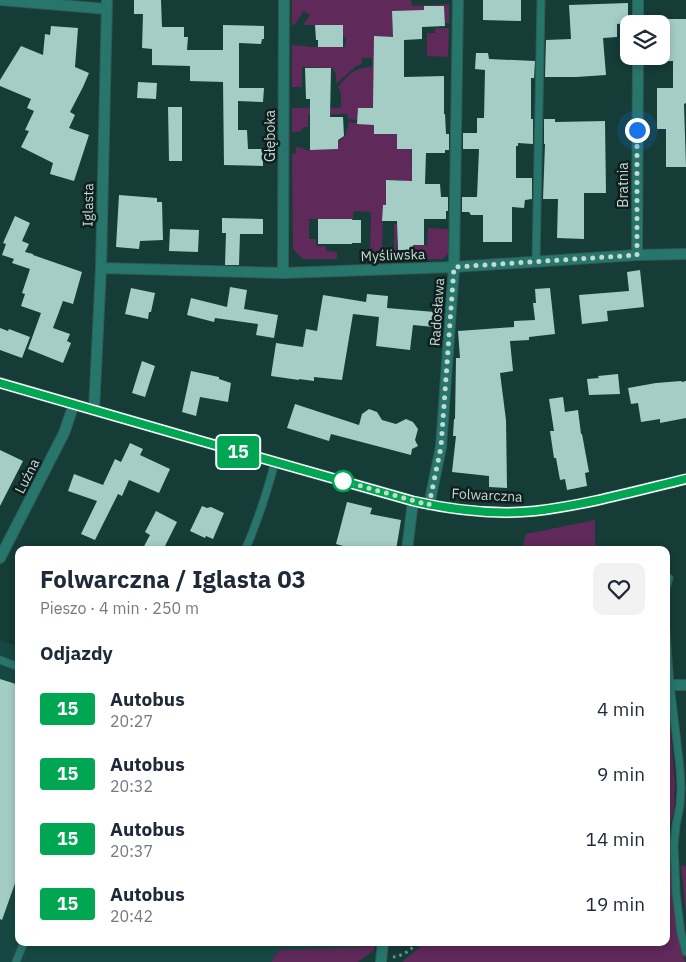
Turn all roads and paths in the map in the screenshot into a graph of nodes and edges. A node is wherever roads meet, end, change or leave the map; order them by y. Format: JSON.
{"nodes":[{"id":1,"x":0,"y":0,"type":"edge"},
{"id":2,"x":284,"y":0,"type":"edge"},
{"id":3,"x":458,"y":0,"type":"edge"},
{"id":4,"x":541,"y":0,"type":"edge"},
{"id":5,"x":638,"y":0,"type":"edge"},
{"id":6,"x":107,"y":5,"type":"edge"},
{"id":7,"x":638,"y":15,"type":"edge"},
{"id":8,"x":638,"y":65,"type":"edge"},
{"id":9,"x":686,"y":254,"type":"edge"},
{"id":10,"x":637,"y":255,"type":"junction"},
{"id":11,"x":536,"y":262,"type":"junction"},
{"id":12,"x":454,"y":267,"type":"junction"},
{"id":13,"x":101,"y":268,"type":"junction"},
{"id":14,"x":283,"y":273,"type":"junction"},
{"id":15,"x":0,"y":383,"type":"edge"},
{"id":16,"x":74,"y":404,"type":"junction"},
{"id":17,"x":94,"y":410,"type":"junction"},
{"id":18,"x":275,"y":462,"type":"junction"},
{"id":19,"x":686,"y":479,"type":"edge"},
{"id":20,"x":413,"y":501,"type":"junction"},
{"id":21,"x":429,"y":505,"type":"junction"},
{"id":22,"x":247,"y":546,"type":"edge"},
{"id":23,"x":407,"y":546,"type":"edge"},
{"id":24,"x":0,"y":558,"type":"edge"},
{"id":25,"x":0,"y":660,"type":"edge"},
{"id":26,"x":15,"y":665,"type":"edge"},
{"id":27,"x":670,"y":685,"type":"joint"},
{"id":28,"x":686,"y":685,"type":"edge"},
{"id":29,"x":22,"y":946,"type":"edge"},
{"id":30,"x":382,"y":946,"type":"edge"},
{"id":31,"x":414,"y":946,"type":"edge"},
{"id":32,"x":686,"y":952,"type":"edge"},
{"id":33,"x":380,"y":961,"type":"edge"},
{"id":34,"x":16,"y":962,"type":"edge"}],
"edges":[{"from":1,"to":6,"type":"street"},
{"from":2,"to":14,"type":"street","name":"Głęboka"},
{"from":3,"to":12,"type":"street","name":"Radosława"},
{"from":4,"to":11,"type":"lane"},
{"from":5,"to":7,"type":"street"},
{"from":6,"to":13,"type":"street","name":"Iglasta"},
{"from":8,"to":10,"type":"street","name":"Bratnia"},
{"from":9,"to":10,"type":"street","name":"Myśliwska"},
{"from":10,"to":11,"type":"street","name":"Myśliwska"},
{"from":11,"to":12,"type":"street","name":"Myśliwska"},
{"from":12,"to":14,"type":"street","name":"Myśliwska"},
{"from":12,"to":21,"type":"street","name":"Radosława"},
{"from":13,"to":14,"type":"street","name":"Myśliwska"},
{"from":13,"to":17,"type":"street","name":"Iglasta"},
{"from":15,"to":16,"type":"street","name":"Folwarczna"},
{"from":16,"to":17,"type":"street","name":"Folwarczna"},
{"from":16,"to":24,"type":"street","name":"Luźna"},
{"from":17,"to":18,"type":"street","name":"Folwarczna"},
{"from":18,"to":20,"type":"street","name":"Folwarczna"},
{"from":18,"to":22,"type":"lane"},
{"from":19,"to":21,"type":"street","name":"Folwarczna"},
{"from":20,"to":21,"type":"street","name":"Folwarczna"},
{"from":20,"to":23,"type":"street"},
{"from":25,"to":26,"type":"lane"},
{"from":27,"to":28,"type":"street"},
{"from":27,"to":32,"type":"lane"},
{"from":29,"to":34,"type":"lane"},
{"from":30,"to":33,"type":"street"},
{"from":31,"to":33,"type":"path"}]}
